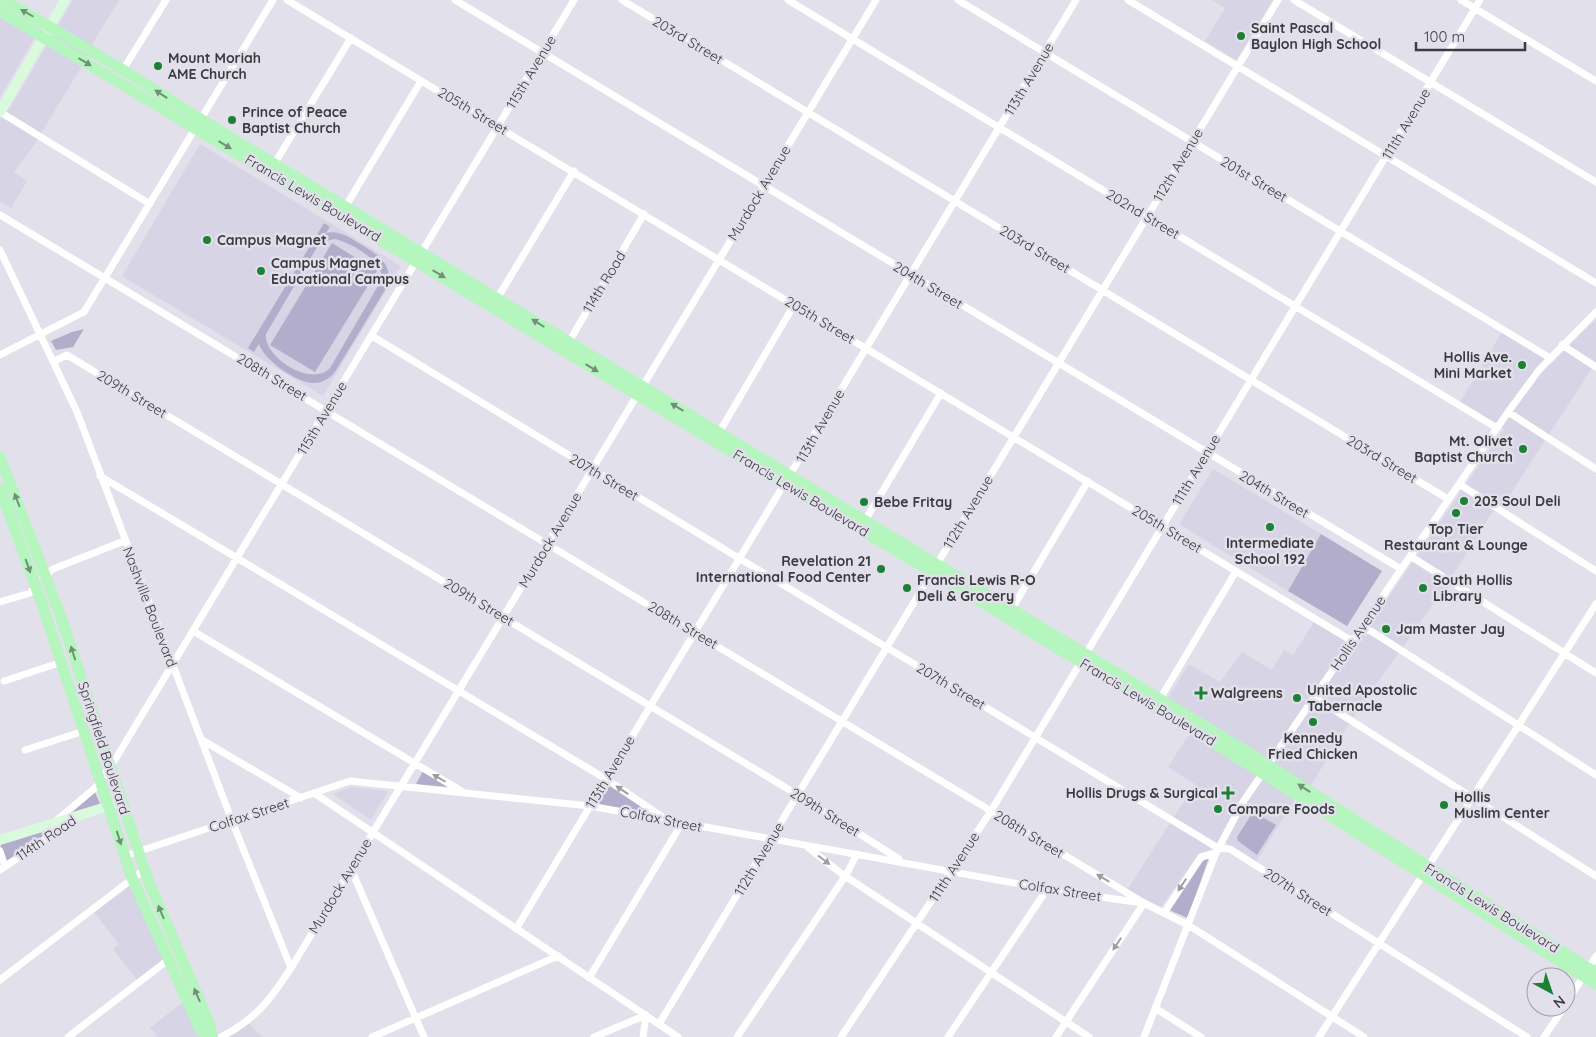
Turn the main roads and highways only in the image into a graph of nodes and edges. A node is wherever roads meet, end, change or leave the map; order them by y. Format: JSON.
{"nodes":[{"id":1,"x":4,"y":0,"type":"edge"},
{"id":2,"x":65,"y":0,"type":"edge"},
{"id":3,"x":0,"y":11,"type":"edge"},
{"id":4,"x":49,"y":26,"type":"junction"},
{"id":5,"x":43,"y":38,"type":"junction"},
{"id":6,"x":0,"y":112,"type":"edge"},
{"id":7,"x":199,"y":124,"type":"junction"},
{"id":8,"x":0,"y":456,"type":"edge"},
{"id":9,"x":0,"y":489,"type":"edge"},
{"id":10,"x":1084,"y":658,"type":"junction"},
{"id":11,"x":1264,"y":768,"type":"junction"},
{"id":12,"x":122,"y":802,"type":"junction"},
{"id":13,"x":109,"y":806,"type":"junction"},
{"id":14,"x":82,"y":814,"type":"joint"},
{"id":15,"x":0,"y":840,"type":"edge"},
{"id":16,"x":1589,"y":973,"type":"edge"},
{"id":17,"x":1596,"y":984,"type":"edge"},
{"id":18,"x":208,"y":1037,"type":"edge"},
{"id":19,"x":212,"y":1037,"type":"edge"}],
"edges":[{"from":4,"to":1,"type":"main road","name":"Francis Lewis Boulevard","one_way":true},
{"from":2,"to":4,"type":"main road"},
{"from":3,"to":5,"type":"main road","name":"Francis Lewis Boulevard"},
{"from":4,"to":5,"type":"main road"},
{"from":7,"to":4,"type":"main road","name":"Francis Lewis Boulevard","one_way":true},
{"from":5,"to":6,"type":"main road"},
{"from":5,"to":7,"type":"main road","name":"Francis Lewis Boulevard","one_way":true},
{"from":7,"to":10,"type":"main road","name":"Francis Lewis Boulevard"},
{"from":12,"to":8,"type":"main road","name":"Springfield Boulevard","one_way":true},
{"from":9,"to":13,"type":"main road","name":"Springfield Boulevard","one_way":true},
{"from":10,"to":11,"type":"main road","name":"Francis Lewis Boulevard"},
{"from":10,"to":11,"type":"main road","name":"Francis Lewis Boulevard"},
{"from":11,"to":16,"type":"main road","name":"Francis Lewis Boulevard"},
{"from":12,"to":13,"type":"main road","name":"114th Road"},
{"from":19,"to":12,"type":"main road","name":"Springfield Boulevard","one_way":true},
{"from":13,"to":14,"type":"main road","name":"114th Road"},
{"from":13,"to":18,"type":"main road","name":"Springfield Boulevard","one_way":true},
{"from":14,"to":15,"type":"main road","name":"115th Avenue"},
{"from":16,"to":17,"type":"main road","name":"Francis Lewis Boulevard"}]}
